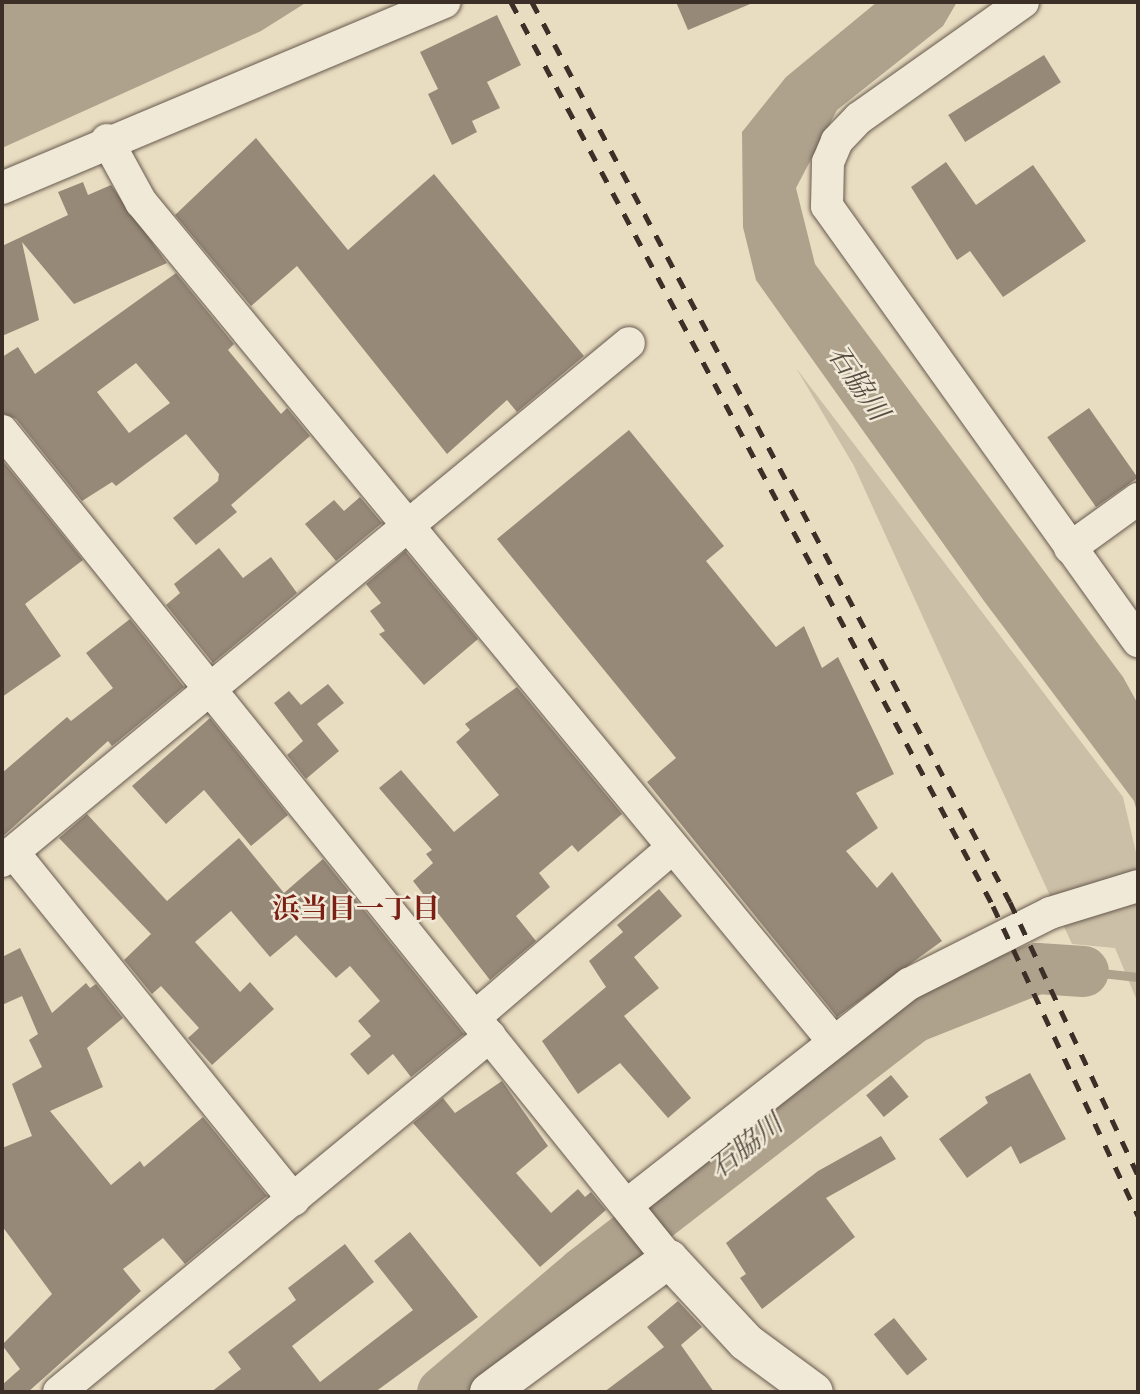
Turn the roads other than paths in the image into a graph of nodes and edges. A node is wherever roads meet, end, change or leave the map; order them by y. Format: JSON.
{"nodes":[{"id":1,"x":445,"y":2,"type":"edge"},
{"id":2,"x":1023,"y":2,"type":"edge"},
{"id":3,"x":107,"y":140,"type":"junction"},
{"id":4,"x":2,"y":188,"type":"edge"},
{"id":5,"x":629,"y":343,"type":"dead end"},
{"id":6,"x":2,"y":431,"type":"edge"},
{"id":7,"x":1138,"y":499,"type":"edge"},
{"id":8,"x":409,"y":525,"type":"junction"},
{"id":9,"x":1070,"y":548,"type":"junction"},
{"id":10,"x":1138,"y":641,"type":"edge"},
{"id":11,"x":211,"y":693,"type":"junction"},
{"id":12,"x":672,"y":848,"type":"junction"},
{"id":13,"x":7,"y":856,"type":"edge"},
{"id":14,"x":1135,"y":886,"type":"edge"},
{"id":15,"x":483,"y":1027,"type":"junction"},
{"id":16,"x":834,"y":1042,"type":"junction"},
{"id":17,"x":294,"y":1200,"type":"junction"},
{"id":18,"x":628,"y":1204,"type":"junction"},
{"id":19,"x":669,"y":1259,"type":"junction"},
{"id":20,"x":59,"y":1392,"type":"edge"},
{"id":21,"x":489,"y":1392,"type":"edge"},
{"id":22,"x":814,"y":1392,"type":"edge"}],
"edges":[{"from":1,"to":3,"type":"street"},
{"from":2,"to":9,"type":"street"},
{"from":3,"to":4,"type":"street"},
{"from":3,"to":8,"type":"street"},
{"from":5,"to":8,"type":"street"},
{"from":6,"to":11,"type":"street"},
{"from":7,"to":9,"type":"street"},
{"from":8,"to":11,"type":"street"},
{"from":8,"to":12,"type":"street"},
{"from":9,"to":10,"type":"street"},
{"from":11,"to":13,"type":"street"},
{"from":11,"to":15,"type":"street"},
{"from":12,"to":15,"type":"street"},
{"from":12,"to":16,"type":"street"},
{"from":13,"to":17,"type":"street"},
{"from":14,"to":16,"type":"street"},
{"from":15,"to":17,"type":"street"},
{"from":15,"to":18,"type":"street"},
{"from":16,"to":18,"type":"street"},
{"from":17,"to":20,"type":"street"},
{"from":18,"to":19,"type":"street"},
{"from":19,"to":21,"type":"street"},
{"from":19,"to":22,"type":"street"}]}
